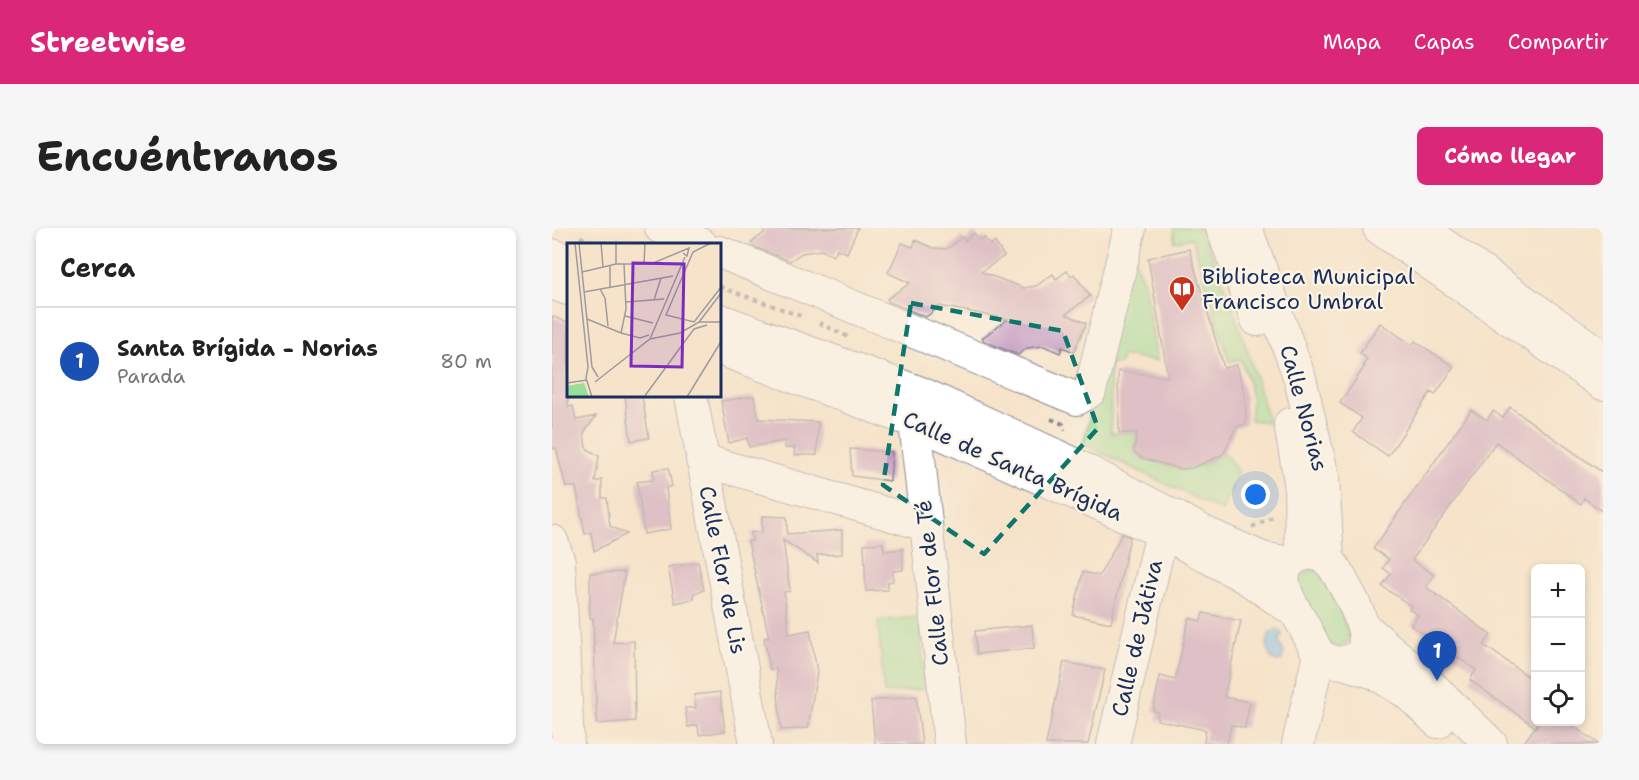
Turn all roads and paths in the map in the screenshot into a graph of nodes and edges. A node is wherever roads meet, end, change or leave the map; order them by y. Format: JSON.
{"nodes":[{"id":1,"x":661,"y":228,"type":"edge"},
{"id":2,"x":1130,"y":228,"type":"edge"},
{"id":3,"x":1379,"y":228,"type":"edge"},
{"id":4,"x":1420,"y":228,"type":"edge"},
{"id":5,"x":1242,"y":230,"type":"edge"},
{"id":6,"x":698,"y":243,"type":"edge"},
{"id":7,"x":722,"y":253,"type":"edge"},
{"id":8,"x":552,"y":255,"type":"edge"},
{"id":9,"x":567,"y":261,"type":"edge"},
{"id":10,"x":552,"y":283,"type":"edge"},
{"id":11,"x":567,"y":289,"type":"edge"},
{"id":12,"x":722,"y":321,"type":"edge"},
{"id":13,"x":722,"y":350,"type":"edge"},
{"id":14,"x":1603,"y":357,"type":"edge"},
{"id":15,"x":1603,"y":384,"type":"edge"},
{"id":16,"x":691,"y":398,"type":"edge"},
{"id":17,"x":915,"y":422,"type":"junction"},
{"id":18,"x":702,"y":460,"type":"junction"},
{"id":19,"x":1279,"y":507,"type":"dead end"},
{"id":20,"x":926,"y":525,"type":"junction"},
{"id":21,"x":1250,"y":528,"type":"dead end"},
{"id":22,"x":1162,"y":532,"type":"junction"},
{"id":23,"x":552,"y":541,"type":"edge"},
{"id":24,"x":1306,"y":559,"type":"junction"},
{"id":25,"x":1293,"y":610,"type":"junction"},
{"id":26,"x":1364,"y":627,"type":"junction"},
{"id":27,"x":557,"y":631,"type":"edge"},
{"id":28,"x":1332,"y":659,"type":"junction"},
{"id":29,"x":567,"y":744,"type":"edge"},
{"id":30,"x":756,"y":744,"type":"edge"},
{"id":31,"x":950,"y":744,"type":"edge"},
{"id":32,"x":1113,"y":744,"type":"edge"},
{"id":33,"x":1298,"y":744,"type":"edge"},
{"id":34,"x":1462,"y":744,"type":"edge"},
{"id":35,"x":1491,"y":744,"type":"edge"}],
"edges":[{"from":1,"to":6,"type":"street"},
{"from":2,"to":7,"type":"street"},
{"from":3,"to":15,"type":"street"},
{"from":4,"to":14,"type":"street"},
{"from":5,"to":24,"type":"street","name":"Calle Norias"},
{"from":8,"to":9,"type":"street"},
{"from":10,"to":11,"type":"street"},
{"from":12,"to":24,"type":"street","name":"Calle de Santa Brígida"},
{"from":13,"to":17,"type":"street","name":"Calle de Santa Brígida"},
{"from":16,"to":18,"type":"street","name":"Calle Flor de Lis"},
{"from":17,"to":20,"type":"street","name":"Calle Flor de Té"},
{"from":17,"to":22,"type":"street","name":"Calle de Santa Brígida"},
{"from":18,"to":20,"type":"street"},
{"from":18,"to":30,"type":"street","name":"Calle Flor de Lis"},
{"from":19,"to":21,"type":"path"},
{"from":20,"to":31,"type":"street","name":"Calle Flor de Té"},
{"from":22,"to":25,"type":"street","name":"Calle de Santa Brígida"},
{"from":22,"to":32,"type":"street","name":"Calle de Játiva"},
{"from":23,"to":27,"type":"street"},
{"from":24,"to":25,"type":"street","name":"Calle Norias"},
{"from":24,"to":26,"type":"street"},
{"from":25,"to":28,"type":"street","name":"Calle Norias"},
{"from":26,"to":28,"type":"street"},
{"from":26,"to":35,"type":"street"},
{"from":27,"to":29,"type":"street"},
{"from":28,"to":33,"type":"street"},
{"from":28,"to":34,"type":"street"}]}
